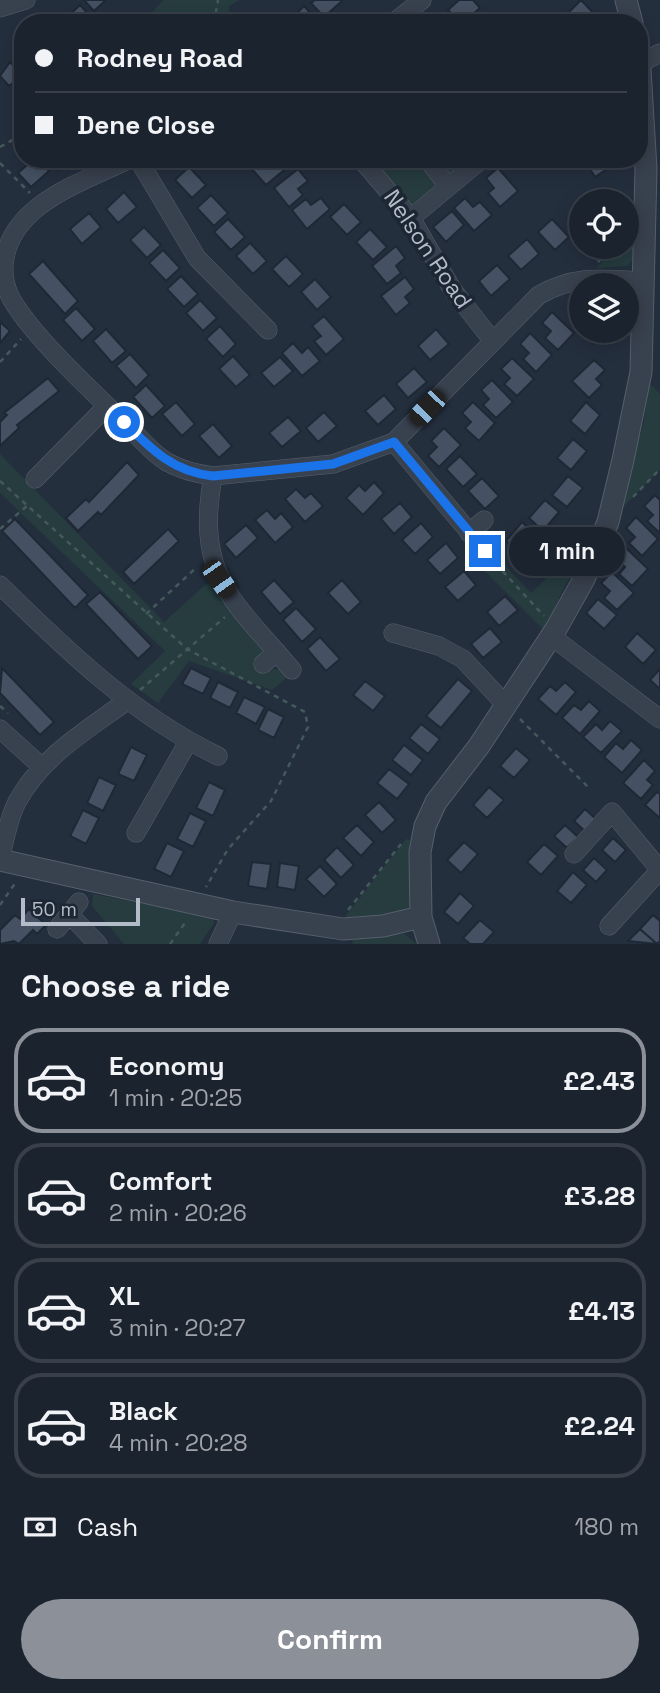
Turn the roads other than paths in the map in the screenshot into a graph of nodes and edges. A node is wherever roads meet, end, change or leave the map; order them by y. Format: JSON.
{"nodes":[{"id":1,"x":26,"y":0,"type":"edge"},
{"id":2,"x":422,"y":0,"type":"edge"},
{"id":3,"x":0,"y":8,"type":"edge"},
{"id":4,"x":404,"y":14,"type":"edge"},
{"id":5,"x":112,"y":168,"type":"edge"},
{"id":6,"x":143,"y":168,"type":"edge"},
{"id":7,"x":369,"y":168,"type":"edge"},
{"id":8,"x":434,"y":168,"type":"edge"},
{"id":9,"x":471,"y":168,"type":"edge"},
{"id":10,"x":646,"y":168,"type":"edge"},
{"id":11,"x":448,"y":186,"type":"junction"},
{"id":12,"x":411,"y":218,"type":"junction"},
{"id":13,"x":644,"y":281,"type":"junction"},
{"id":14,"x":2,"y":283,"type":"edge"},
{"id":15,"x":268,"y":330,"type":"dead end"},
{"id":16,"x":492,"y":340,"type":"junction"},
{"id":17,"x":107,"y":406,"type":"junction"},
{"id":18,"x":394,"y":442,"type":"junction"},
{"id":19,"x":213,"y":476,"type":"junction"},
{"id":20,"x":35,"y":479,"type":"dead end"},
{"id":21,"x":484,"y":520,"type":"dead end"},
{"id":22,"x":469,"y":533,"type":"junction"},
{"id":23,"x":485,"y":551,"type":"road end"},
{"id":24,"x":0,"y":585,"type":"edge"},
{"id":25,"x":553,"y":632,"type":"junction"},
{"id":26,"x":393,"y":633,"type":"dead end"},
{"id":27,"x":292,"y":670,"type":"dead end"},
{"id":28,"x":128,"y":700,"type":"junction"},
{"id":29,"x":505,"y":704,"type":"junction"},
{"id":30,"x":660,"y":719,"type":"edge"},
{"id":31,"x":0,"y":729,"type":"edge"},
{"id":32,"x":188,"y":742,"type":"junction"},
{"id":33,"x":218,"y":756,"type":"dead end"},
{"id":34,"x":41,"y":767,"type":"junction"},
{"id":35,"x":136,"y":834,"type":"dead end"},
{"id":36,"x":574,"y":854,"type":"dead end"},
{"id":37,"x":0,"y":860,"type":"edge"},
{"id":38,"x":660,"y":870,"type":"edge"},
{"id":39,"x":233,"y":912,"type":"junction"},
{"id":40,"x":421,"y":917,"type":"junction"},
{"id":41,"x":609,"y":926,"type":"dead end"},
{"id":42,"x":57,"y":929,"type":"dead end"},
{"id":43,"x":98,"y":944,"type":"edge"},
{"id":44,"x":218,"y":944,"type":"edge"},
{"id":45,"x":429,"y":944,"type":"edge"}],
"edges":[{"from":1,"to":3,"type":"street"},
{"from":2,"to":4,"type":"street"},
{"from":5,"to":14,"type":"street"},
{"from":6,"to":15,"type":"street"},
{"from":7,"to":12,"type":"street","name":"Nelson Road"},
{"from":8,"to":11,"type":"street"},
{"from":9,"to":11,"type":"street"},
{"from":10,"to":13,"type":"street"},
{"from":11,"to":12,"type":"street"},
{"from":12,"to":16,"type":"street","name":"Nelson Road"},
{"from":13,"to":16,"type":"street"},
{"from":13,"to":25,"type":"street"},
{"from":14,"to":17,"type":"street"},
{"from":16,"to":18,"type":"street"},
{"from":17,"to":19,"type":"street"},
{"from":17,"to":20,"type":"street"},
{"from":18,"to":19,"type":"street"},
{"from":18,"to":22,"type":"street"},
{"from":19,"to":27,"type":"street"},
{"from":21,"to":22,"type":"street"},
{"from":22,"to":23,"type":"street"},
{"from":24,"to":28,"type":"street"},
{"from":25,"to":29,"type":"street"},
{"from":25,"to":30,"type":"street"},
{"from":26,"to":29,"type":"street"},
{"from":28,"to":32,"type":"street"},
{"from":28,"to":34,"type":"street"},
{"from":29,"to":40,"type":"street"},
{"from":31,"to":34,"type":"street"},
{"from":32,"to":33,"type":"street"},
{"from":32,"to":35,"type":"street"},
{"from":34,"to":37,"type":"street"},
{"from":36,"to":38,"type":"street"},
{"from":37,"to":39,"type":"street"},
{"from":38,"to":41,"type":"street"},
{"from":39,"to":40,"type":"street"},
{"from":39,"to":44,"type":"street"},
{"from":40,"to":45,"type":"street"},
{"from":42,"to":43,"type":"street"}]}
